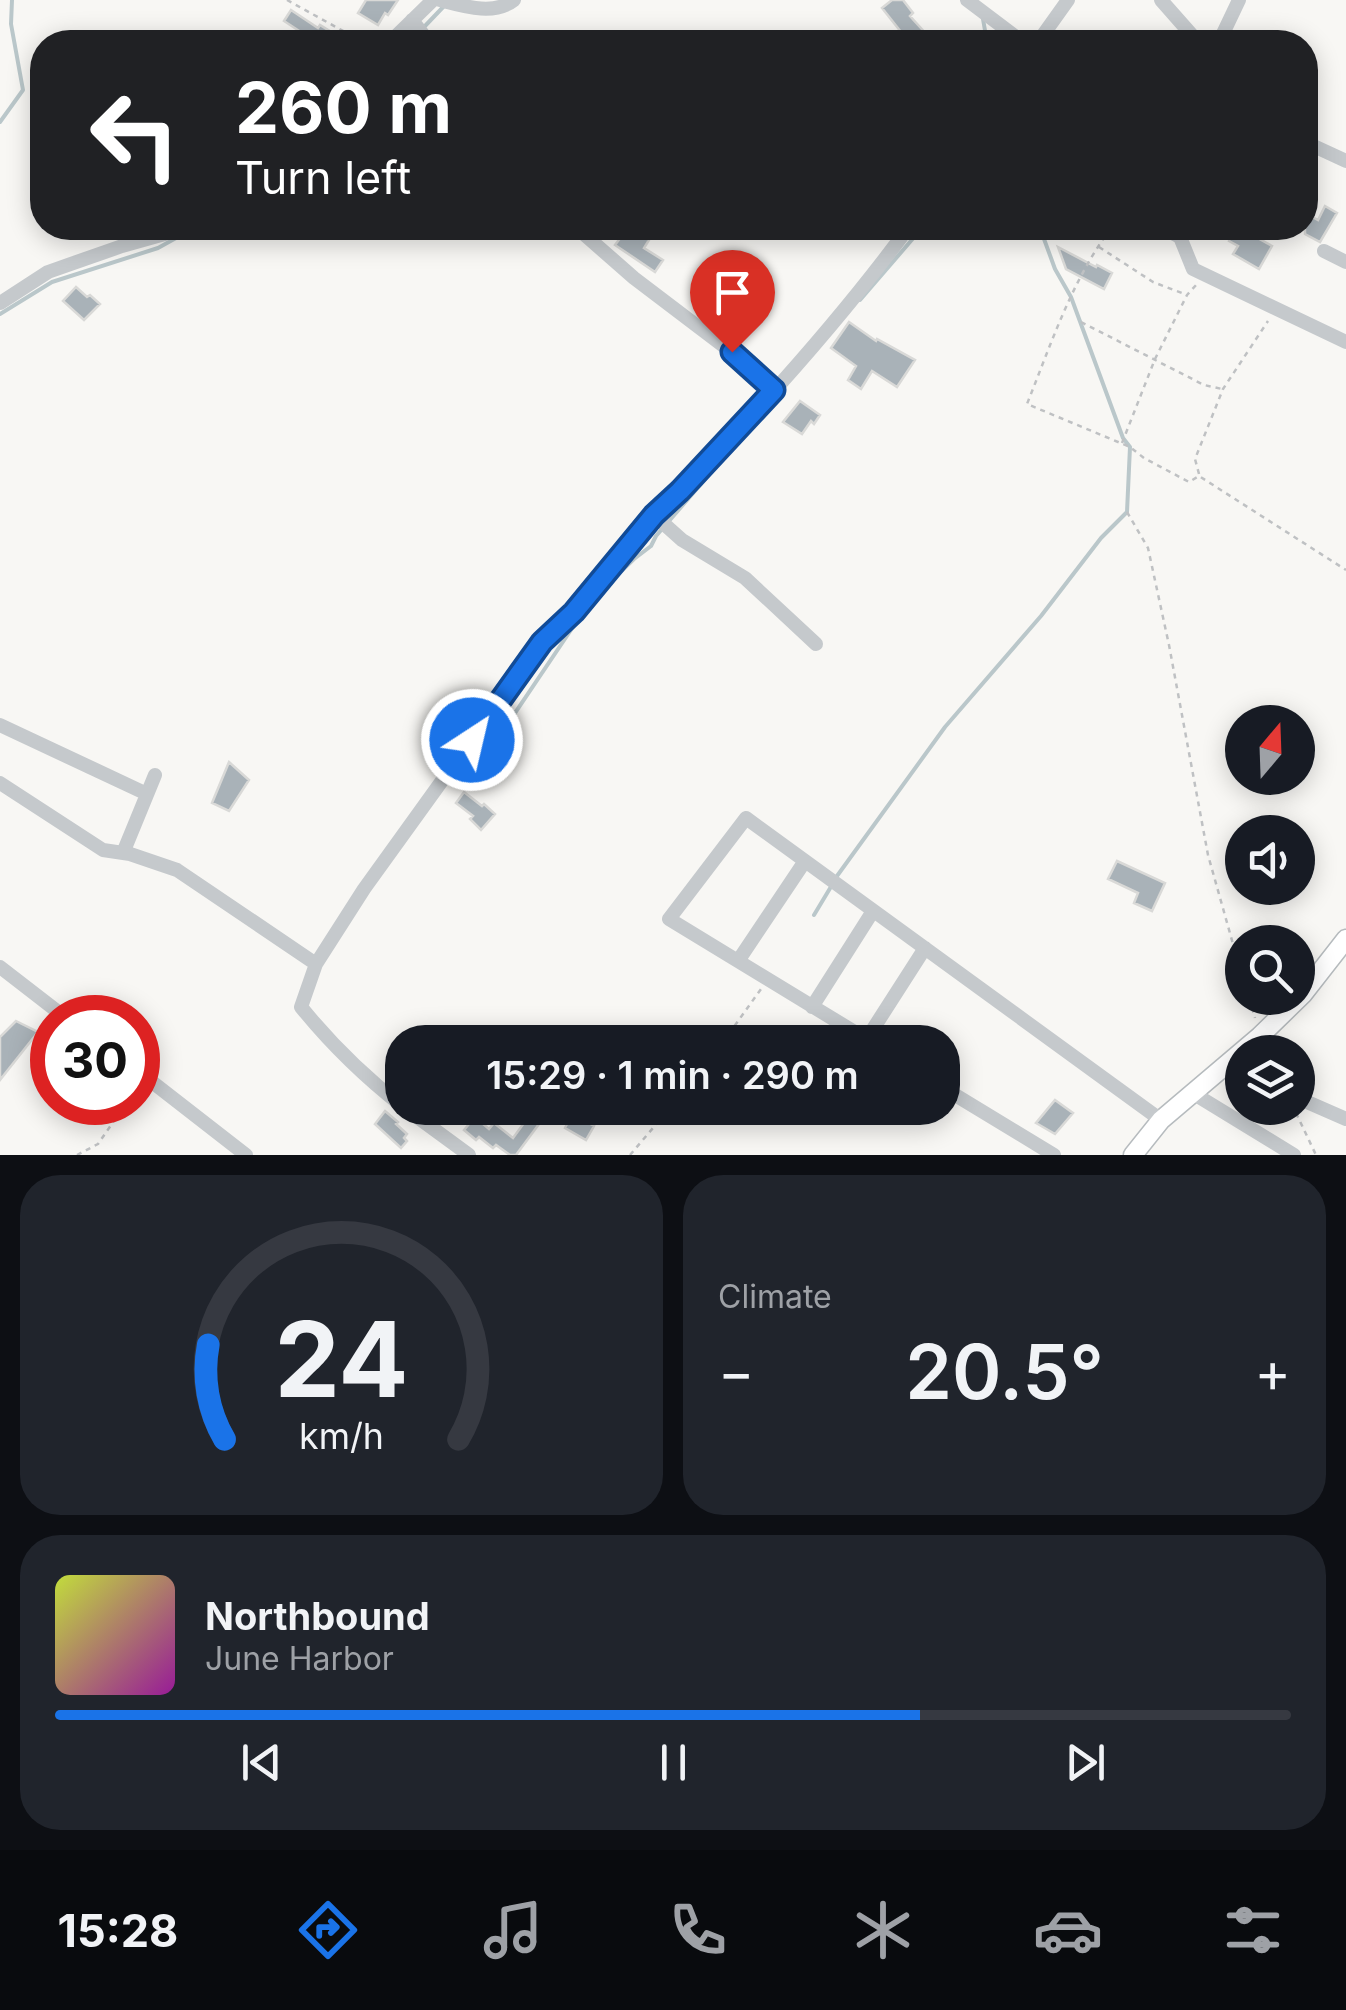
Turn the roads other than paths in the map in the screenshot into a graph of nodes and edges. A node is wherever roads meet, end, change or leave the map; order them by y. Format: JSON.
{"nodes":[{"id":1,"x":436,"y":0,"type":"edge"},
{"id":2,"x":514,"y":0,"type":"edge"},
{"id":3,"x":967,"y":0,"type":"edge"},
{"id":4,"x":1068,"y":0,"type":"edge"},
{"id":5,"x":1161,"y":0,"type":"edge"},
{"id":6,"x":1239,"y":0,"type":"edge"},
{"id":7,"x":412,"y":20,"type":"junction"},
{"id":8,"x":402,"y":30,"type":"edge"},
{"id":9,"x":422,"y":30,"type":"edge"},
{"id":10,"x":1007,"y":30,"type":"edge"},
{"id":11,"x":1047,"y":30,"type":"edge"},
{"id":12,"x":1187,"y":30,"type":"edge"},
{"id":13,"x":1225,"y":30,"type":"edge"},
{"id":14,"x":1318,"y":148,"type":"edge"},
{"id":15,"x":1346,"y":161,"type":"edge"},
{"id":16,"x":143,"y":240,"type":"edge"},
{"id":17,"x":599,"y":240,"type":"edge"},
{"id":18,"x":899,"y":240,"type":"edge"},
{"id":19,"x":1181,"y":240,"type":"edge"},
{"id":20,"x":1324,"y":251,"type":"dead end"},
{"id":21,"x":1346,"y":262,"type":"edge"},
{"id":22,"x":0,"y":303,"type":"edge"},
{"id":23,"x":1346,"y":342,"type":"edge"},
{"id":24,"x":774,"y":390,"type":"junction"},
{"id":25,"x":654,"y":515,"type":"junction"},
{"id":26,"x":816,"y":644,"type":"dead end"},
{"id":27,"x":0,"y":726,"type":"edge"},
{"id":28,"x":154,"y":775,"type":"dead end"},
{"id":29,"x":0,"y":783,"type":"edge"},
{"id":30,"x":146,"y":794,"type":"junction"},
{"id":31,"x":123,"y":852,"type":"junction"},
{"id":32,"x":804,"y":860,"type":"junction"},
{"id":33,"x":873,"y":911,"type":"junction"},
{"id":34,"x":1346,"y":940,"type":"edge"},
{"id":35,"x":925,"y":948,"type":"junction"},
{"id":36,"x":738,"y":961,"type":"junction"},
{"id":37,"x":316,"y":964,"type":"junction"},
{"id":38,"x":0,"y":967,"type":"edge"},
{"id":39,"x":36,"y":995,"type":"edge"},
{"id":40,"x":812,"y":1007,"type":"junction"},
{"id":41,"x":842,"y":1025,"type":"edge"},
{"id":42,"x":878,"y":1025,"type":"edge"},
{"id":43,"x":1222,"y":1067,"type":"junction"},
{"id":44,"x":1225,"y":1068,"type":"edge"},
{"id":45,"x":160,"y":1089,"type":"edge"},
{"id":46,"x":1192,"y":1092,"type":"junction"},
{"id":47,"x":385,"y":1093,"type":"edge"},
{"id":48,"x":960,"y":1097,"type":"edge"},
{"id":49,"x":1315,"y":1105,"type":"edge"},
{"id":50,"x":1346,"y":1119,"type":"edge"},
{"id":51,"x":1161,"y":1120,"type":"junction"},
{"id":52,"x":428,"y":1125,"type":"edge"},
{"id":53,"x":246,"y":1155,"type":"edge"},
{"id":54,"x":469,"y":1155,"type":"edge"},
{"id":55,"x":1054,"y":1155,"type":"edge"},
{"id":56,"x":1132,"y":1155,"type":"edge"},
{"id":57,"x":1294,"y":1155,"type":"edge"}],
"edges":[{"from":1,"to":2,"type":"street"},
{"from":1,"to":7,"type":"street"},
{"from":3,"to":10,"type":"street"},
{"from":4,"to":11,"type":"street"},
{"from":5,"to":12,"type":"street"},
{"from":6,"to":13,"type":"street"},
{"from":7,"to":8,"type":"street"},
{"from":7,"to":9,"type":"street"},
{"from":14,"to":15,"type":"street"},
{"from":16,"to":22,"type":"street"},
{"from":17,"to":24,"type":"street"},
{"from":18,"to":24,"type":"street"},
{"from":19,"to":23,"type":"street"},
{"from":20,"to":21,"type":"street"},
{"from":24,"to":25,"type":"street"},
{"from":25,"to":26,"type":"street"},
{"from":25,"to":37,"type":"street"},
{"from":27,"to":30,"type":"street"},
{"from":28,"to":30,"type":"street"},
{"from":29,"to":31,"type":"street"},
{"from":30,"to":31,"type":"street"},
{"from":31,"to":37,"type":"street"},
{"from":32,"to":33,"type":"street"},
{"from":32,"to":36,"type":"street"},
{"from":32,"to":36,"type":"street"},
{"from":33,"to":35,"type":"street"},
{"from":33,"to":40,"type":"street"},
{"from":34,"to":43,"type":"main road"},
{"from":35,"to":42,"type":"street"},
{"from":35,"to":51,"type":"street"},
{"from":36,"to":40,"type":"street"},
{"from":37,"to":47,"type":"street"},
{"from":38,"to":39,"type":"street"},
{"from":40,"to":41,"type":"street"},
{"from":43,"to":44,"type":"street"},
{"from":43,"to":46,"type":"main road"},
{"from":45,"to":53,"type":"street"},
{"from":46,"to":51,"type":"main road"},
{"from":46,"to":57,"type":"street"},
{"from":48,"to":55,"type":"street"},
{"from":49,"to":50,"type":"street"},
{"from":51,"to":56,"type":"main road"},
{"from":52,"to":54,"type":"street"}]}
